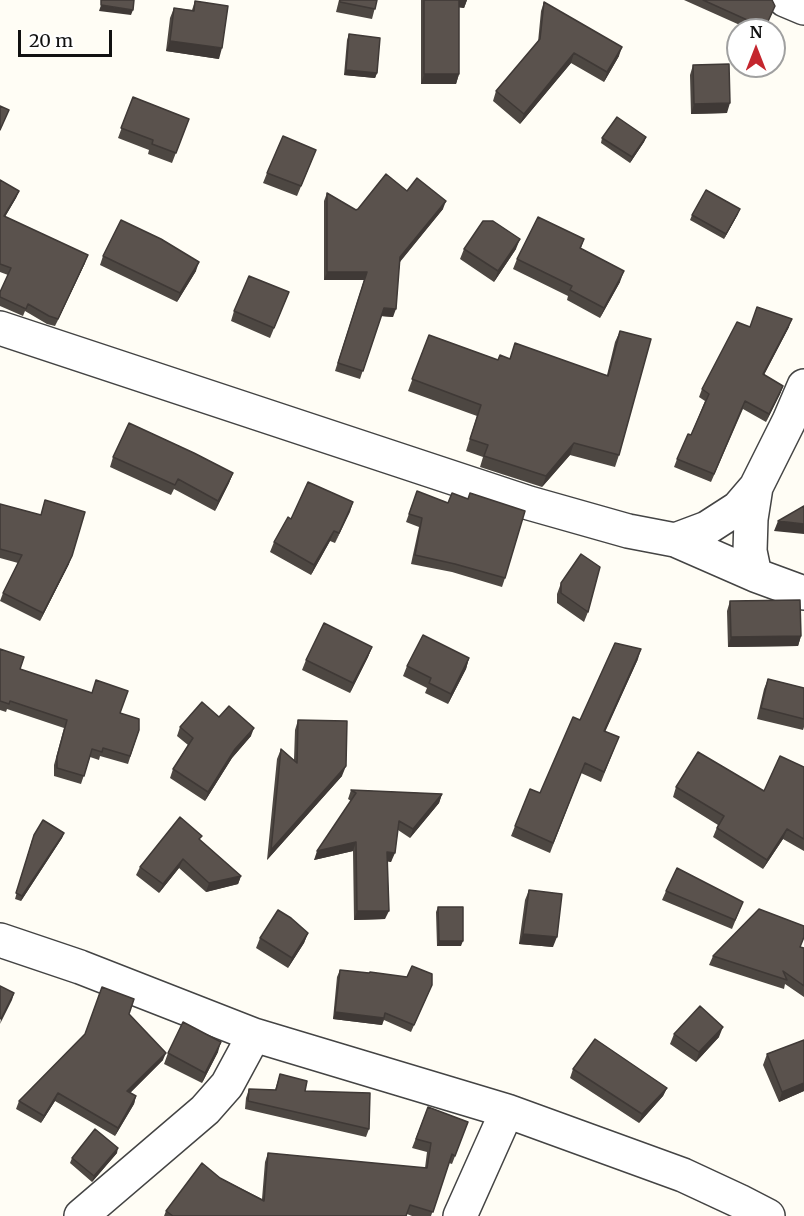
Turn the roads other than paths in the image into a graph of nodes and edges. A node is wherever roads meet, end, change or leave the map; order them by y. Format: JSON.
{"nodes":[{"id":1,"x":785,"y":0,"type":"edge"},
{"id":2,"x":804,"y":8,"type":"edge"},
{"id":3,"x":0,"y":328,"type":"edge"},
{"id":4,"x":804,"y":386,"type":"edge"},
{"id":5,"x":756,"y":487,"type":"junction"},
{"id":6,"x":675,"y":540,"type":"junction"},
{"id":7,"x":755,"y":575,"type":"junction"},
{"id":8,"x":804,"y":593,"type":"edge"},
{"id":9,"x":0,"y":940,"type":"edge"},
{"id":10,"x":254,"y":1035,"type":"junction"},
{"id":11,"x":507,"y":1111,"type":"junction"},
{"id":12,"x":81,"y":1216,"type":"edge"},
{"id":13,"x":460,"y":1216,"type":"edge"},
{"id":14,"x":768,"y":1216,"type":"edge"}],
"edges":[{"from":1,"to":2,"type":"street"},
{"from":3,"to":6,"type":"street"},
{"from":4,"to":5,"type":"street"},
{"from":5,"to":6,"type":"street"},
{"from":5,"to":7,"type":"street"},
{"from":6,"to":7,"type":"street"},
{"from":7,"to":8,"type":"street"},
{"from":9,"to":10,"type":"street"},
{"from":10,"to":11,"type":"street"},
{"from":10,"to":12,"type":"street"},
{"from":11,"to":13,"type":"street"},
{"from":11,"to":14,"type":"street"}]}
